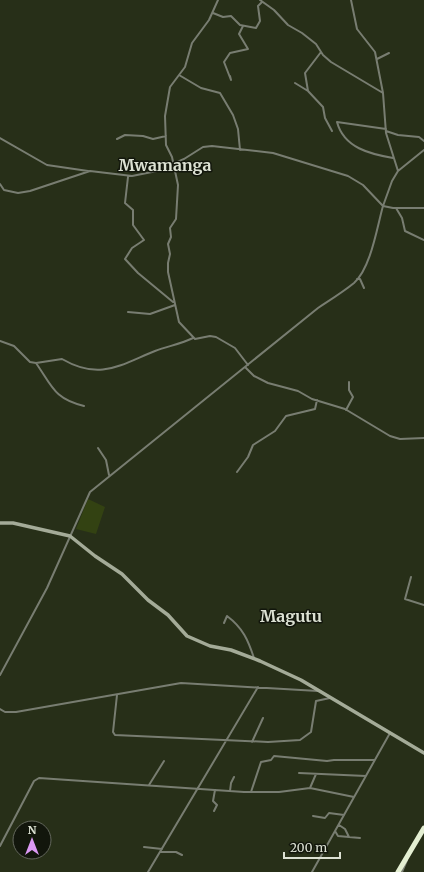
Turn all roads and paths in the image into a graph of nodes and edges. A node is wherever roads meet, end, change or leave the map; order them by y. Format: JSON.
{"nodes":[{"id":1,"x":218,"y":0,"type":"edge"},
{"id":2,"x":351,"y":0,"type":"edge"},
{"id":3,"x":261,"y":1,"type":"edge"},
{"id":4,"x":213,"y":13,"type":"junction"},
{"id":5,"x":243,"y":26,"type":"junction"},
{"id":6,"x":321,"y":52,"type":"junction"},
{"id":7,"x":389,"y":53,"type":"dead end"},
{"id":8,"x":377,"y":59,"type":"junction"},
{"id":9,"x":179,"y":75,"type":"junction"},
{"id":10,"x":230,"y":76,"type":"dead end"},
{"id":11,"x":295,"y":83,"type":"dead end"},
{"id":12,"x":308,"y":91,"type":"junction"},
{"id":13,"x":383,"y":92,"type":"junction"},
{"id":14,"x":386,"y":130,"type":"junction"},
{"id":15,"x":332,"y":131,"type":"dead end"},
{"id":16,"x":166,"y":136,"type":"junction"},
{"id":17,"x":0,"y":138,"type":"edge"},
{"id":18,"x":117,"y":139,"type":"dead end"},
{"id":19,"x":424,"y":141,"type":"edge"},
{"id":20,"x":240,"y":150,"type":"junction"},
{"id":21,"x":424,"y":150,"type":"edge"},
{"id":22,"x":393,"y":158,"type":"junction"},
{"id":23,"x":174,"y":163,"type":"junction"},
{"id":24,"x":90,"y":171,"type":"junction"},
{"id":25,"x":398,"y":171,"type":"junction"},
{"id":26,"x":128,"y":176,"type":"junction"},
{"id":27,"x":0,"y":184,"type":"edge"},
{"id":28,"x":383,"y":206,"type":"junction"},
{"id":29,"x":396,"y":208,"type":"junction"},
{"id":30,"x":424,"y":208,"type":"edge"},
{"id":31,"x":424,"y":240,"type":"edge"},
{"id":32,"x":357,"y":279,"type":"junction"},
{"id":33,"x":364,"y":288,"type":"dead end"},
{"id":34,"x":175,"y":304,"type":"junction"},
{"id":35,"x":128,"y":312,"type":"dead end"},
{"id":36,"x":193,"y":338,"type":"junction"},
{"id":37,"x":0,"y":341,"type":"edge"},
{"id":38,"x":36,"y":363,"type":"junction"},
{"id":39,"x":248,"y":365,"type":"junction"},
{"id":40,"x":245,"y":367,"type":"junction"},
{"id":41,"x":349,"y":382,"type":"dead end"},
{"id":42,"x":317,"y":400,"type":"junction"},
{"id":43,"x":84,"y":406,"type":"dead end"},
{"id":44,"x":346,"y":410,"type":"junction"},
{"id":45,"x":424,"y":438,"type":"edge"},
{"id":46,"x":98,"y":448,"type":"dead end"},
{"id":47,"x":237,"y":472,"type":"dead end"},
{"id":48,"x":109,"y":475,"type":"junction"},
{"id":49,"x":0,"y":523,"type":"edge"},
{"id":50,"x":70,"y":536,"type":"junction"},
{"id":51,"x":411,"y":577,"type":"dead end"},
{"id":52,"x":424,"y":605,"type":"edge"},
{"id":53,"x":224,"y":623,"type":"dead end"},
{"id":54,"x":254,"y":659,"type":"junction"},
{"id":55,"x":0,"y":675,"type":"edge"},
{"id":56,"x":258,"y":687,"type":"junction"},
{"id":57,"x":319,"y":691,"type":"junction"},
{"id":58,"x":117,"y":695,"type":"junction"},
{"id":59,"x":330,"y":698,"type":"junction"},
{"id":60,"x":0,"y":709,"type":"edge"},
{"id":61,"x":263,"y":718,"type":"dead end"},
{"id":62,"x":391,"y":732,"type":"junction"},
{"id":63,"x":227,"y":739,"type":"junction"},
{"id":64,"x":252,"y":742,"type":"junction"},
{"id":65,"x":424,"y":753,"type":"edge"},
{"id":66,"x":375,"y":760,"type":"junction"},
{"id":67,"x":164,"y":761,"type":"dead end"},
{"id":68,"x":299,"y":773,"type":"dead end"},
{"id":69,"x":316,"y":774,"type":"junction"},
{"id":70,"x":366,"y":776,"type":"junction"},
{"id":71,"x":234,"y":777,"type":"dead end"},
{"id":72,"x":149,"y":785,"type":"junction"},
{"id":73,"x":310,"y":788,"type":"junction"},
{"id":74,"x":197,"y":789,"type":"junction"},
{"id":75,"x":215,"y":790,"type":"junction"},
{"id":76,"x":230,"y":791,"type":"junction"},
{"id":77,"x":251,"y":792,"type":"junction"},
{"id":78,"x":354,"y":797,"type":"junction"},
{"id":79,"x":214,"y":811,"type":"dead end"},
{"id":80,"x":344,"y":815,"type":"junction"},
{"id":81,"x":313,"y":816,"type":"dead end"},
{"id":82,"x":339,"y":825,"type":"junction"},
{"id":83,"x":423,"y":830,"type":"edge"},
{"id":84,"x":335,"y":831,"type":"junction"},
{"id":85,"x":349,"y":837,"type":"junction"},
{"id":86,"x":360,"y":838,"type":"dead end"},
{"id":87,"x":0,"y":846,"type":"edge"},
{"id":88,"x":144,"y":847,"type":"dead end"},
{"id":89,"x":161,"y":850,"type":"junction"},
{"id":90,"x":182,"y":855,"type":"dead end"},
{"id":91,"x":407,"y":857,"type":"junction"},
{"id":92,"x":148,"y":872,"type":"edge"},
{"id":93,"x":312,"y":872,"type":"edge"},
{"id":94,"x":398,"y":872,"type":"edge"},
{"id":95,"x":402,"y":872,"type":"edge"}],
"edges":[{"from":1,"to":4,"type":"street"},
{"from":2,"to":8,"type":"street"},
{"from":3,"to":5,"type":"street"},
{"from":3,"to":6,"type":"street"},
{"from":4,"to":5,"type":"street"},
{"from":4,"to":9,"type":"street"},
{"from":5,"to":10,"type":"street"},
{"from":6,"to":12,"type":"street"},
{"from":6,"to":13,"type":"street"},
{"from":7,"to":8,"type":"street"},
{"from":8,"to":13,"type":"street"},
{"from":9,"to":16,"type":"street"},
{"from":9,"to":20,"type":"street"},
{"from":11,"to":12,"type":"street"},
{"from":12,"to":15,"type":"street"},
{"from":13,"to":14,"type":"street"},
{"from":14,"to":19,"type":"street"},
{"from":14,"to":22,"type":"street"},
{"from":14,"to":22,"type":"street"},
{"from":16,"to":18,"type":"street"},
{"from":16,"to":23,"type":"street"},
{"from":17,"to":24,"type":"street"},
{"from":20,"to":23,"type":"street"},
{"from":20,"to":28,"type":"street"},
{"from":21,"to":25,"type":"street"},
{"from":22,"to":25,"type":"street"},
{"from":23,"to":26,"type":"street"},
{"from":23,"to":34,"type":"street"},
{"from":24,"to":26,"type":"street"},
{"from":24,"to":27,"type":"street"},
{"from":25,"to":28,"type":"street"},
{"from":26,"to":34,"type":"street"},
{"from":28,"to":29,"type":"street"},
{"from":28,"to":32,"type":"street"},
{"from":29,"to":30,"type":"street"},
{"from":29,"to":31,"type":"street"},
{"from":32,"to":33,"type":"street"},
{"from":32,"to":39,"type":"street"},
{"from":34,"to":35,"type":"street"},
{"from":34,"to":36,"type":"street"},
{"from":36,"to":38,"type":"street"},
{"from":36,"to":39,"type":"street"},
{"from":37,"to":38,"type":"street"},
{"from":38,"to":43,"type":"street"},
{"from":39,"to":40,"type":"street"},
{"from":40,"to":42,"type":"street"},
{"from":40,"to":48,"type":"street"},
{"from":41,"to":44,"type":"street"},
{"from":42,"to":44,"type":"street"},
{"from":42,"to":47,"type":"street"},
{"from":44,"to":45,"type":"street"},
{"from":46,"to":48,"type":"street"},
{"from":48,"to":50,"type":"street"},
{"from":49,"to":50,"type":"street"},
{"from":50,"to":54,"type":"street"},
{"from":50,"to":55,"type":"street"},
{"from":51,"to":52,"type":"street"},
{"from":53,"to":54,"type":"street"},
{"from":54,"to":57,"type":"street"},
{"from":56,"to":57,"type":"street"},
{"from":56,"to":58,"type":"street"},
{"from":56,"to":63,"type":"street"},
{"from":57,"to":59,"type":"street"},
{"from":58,"to":60,"type":"street"},
{"from":58,"to":63,"type":"street"},
{"from":59,"to":62,"type":"street"},
{"from":59,"to":64,"type":"street"},
{"from":61,"to":64,"type":"street"},
{"from":62,"to":65,"type":"street"},
{"from":62,"to":66,"type":"street"},
{"from":63,"to":64,"type":"street"},
{"from":63,"to":74,"type":"street"},
{"from":66,"to":70,"type":"street"},
{"from":66,"to":77,"type":"street"},
{"from":67,"to":72,"type":"street"},
{"from":68,"to":69,"type":"street"},
{"from":69,"to":70,"type":"street"},
{"from":69,"to":73,"type":"street"},
{"from":70,"to":78,"type":"street"},
{"from":71,"to":76,"type":"street"},
{"from":72,"to":74,"type":"street"},
{"from":72,"to":87,"type":"street"},
{"from":73,"to":77,"type":"street"},
{"from":73,"to":78,"type":"street"},
{"from":74,"to":75,"type":"street"},
{"from":74,"to":89,"type":"street"},
{"from":75,"to":76,"type":"street"},
{"from":75,"to":79,"type":"street"},
{"from":76,"to":77,"type":"street"},
{"from":78,"to":80,"type":"street"},
{"from":80,"to":81,"type":"street"},
{"from":80,"to":82,"type":"street"},
{"from":82,"to":84,"type":"street"},
{"from":82,"to":85,"type":"street"},
{"from":83,"to":91,"type":"highway"},
{"from":84,"to":85,"type":"street"},
{"from":84,"to":93,"type":"street"},
{"from":85,"to":86,"type":"street"},
{"from":88,"to":89,"type":"street"},
{"from":89,"to":90,"type":"street"},
{"from":89,"to":92,"type":"street"},
{"from":91,"to":94,"type":"highway"},
{"from":91,"to":95,"type":"street"}]}
